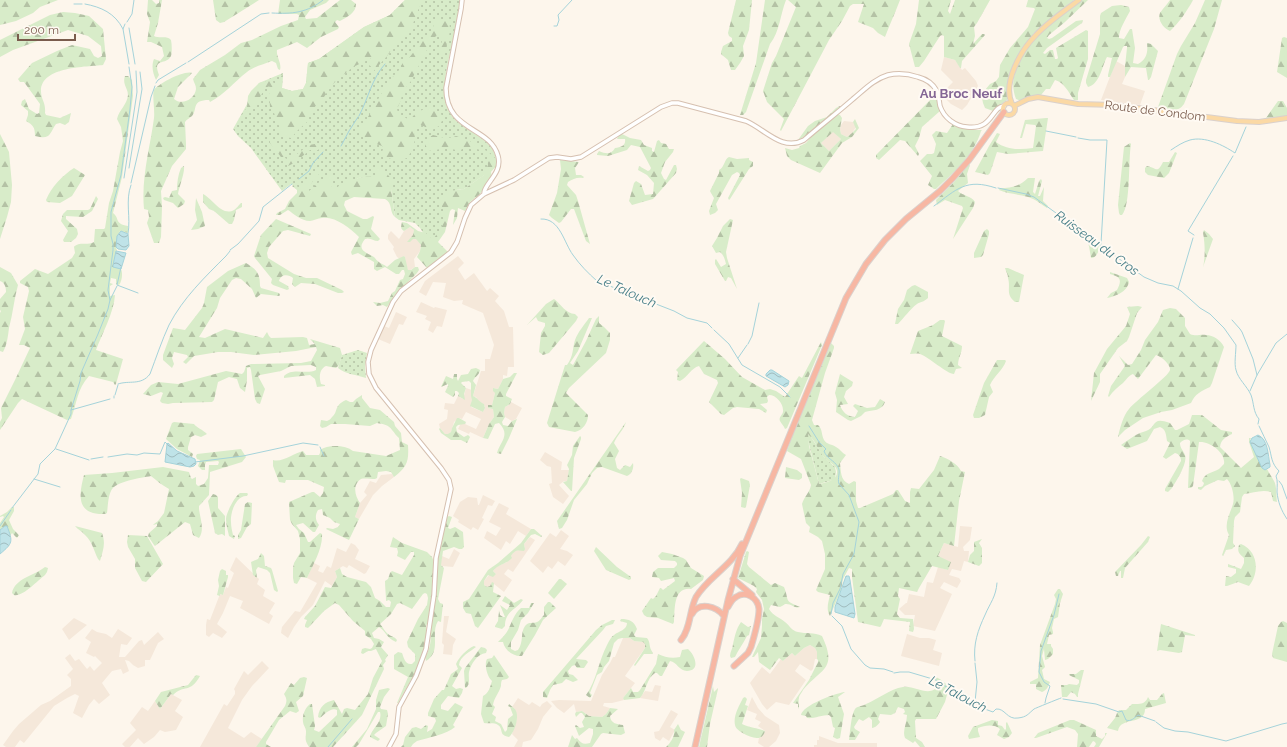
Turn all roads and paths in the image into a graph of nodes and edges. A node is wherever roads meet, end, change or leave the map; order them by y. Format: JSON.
{"nodes":[{"id":1,"x":462,"y":0,"type":"edge"},
{"id":2,"x":1079,"y":0,"type":"edge"},
{"id":3,"x":1010,"y":91,"type":"junction"},
{"id":4,"x":1014,"y":106,"type":"junction"},
{"id":5,"x":1005,"y":109,"type":"junction"},
{"id":6,"x":1287,"y":118,"type":"edge"},
{"id":7,"x":484,"y":194,"type":"junction"},
{"id":8,"x":757,"y":514,"type":"junction"},
{"id":9,"x":733,"y":579,"type":"junction"},
{"id":10,"x":724,"y":617,"type":"junction"},
{"id":11,"x":389,"y":747,"type":"edge"},
{"id":12,"x":695,"y":747,"type":"edge"}],
"edges":[{"from":1,"to":7,"type":"main road"},
{"from":2,"to":3,"type":"main road"},
{"from":3,"to":4,"type":"main road"},
{"from":3,"to":5,"type":"main road"},
{"from":4,"to":5,"type":"main road"},
{"from":4,"to":5,"type":"main road","name":"Route de Condom"},
{"from":4,"to":6,"type":"main road","name":"Route de Condom"},
{"from":5,"to":7,"type":"main road"},
{"from":5,"to":8,"type":"highway"},
{"from":7,"to":11,"type":"main road"},
{"from":8,"to":9,"type":"highway"},
{"from":8,"to":10,"type":"highway"},
{"from":9,"to":10,"type":"highway"},
{"from":9,"to":10,"type":"highway"},
{"from":10,"to":12,"type":"highway"}]}
